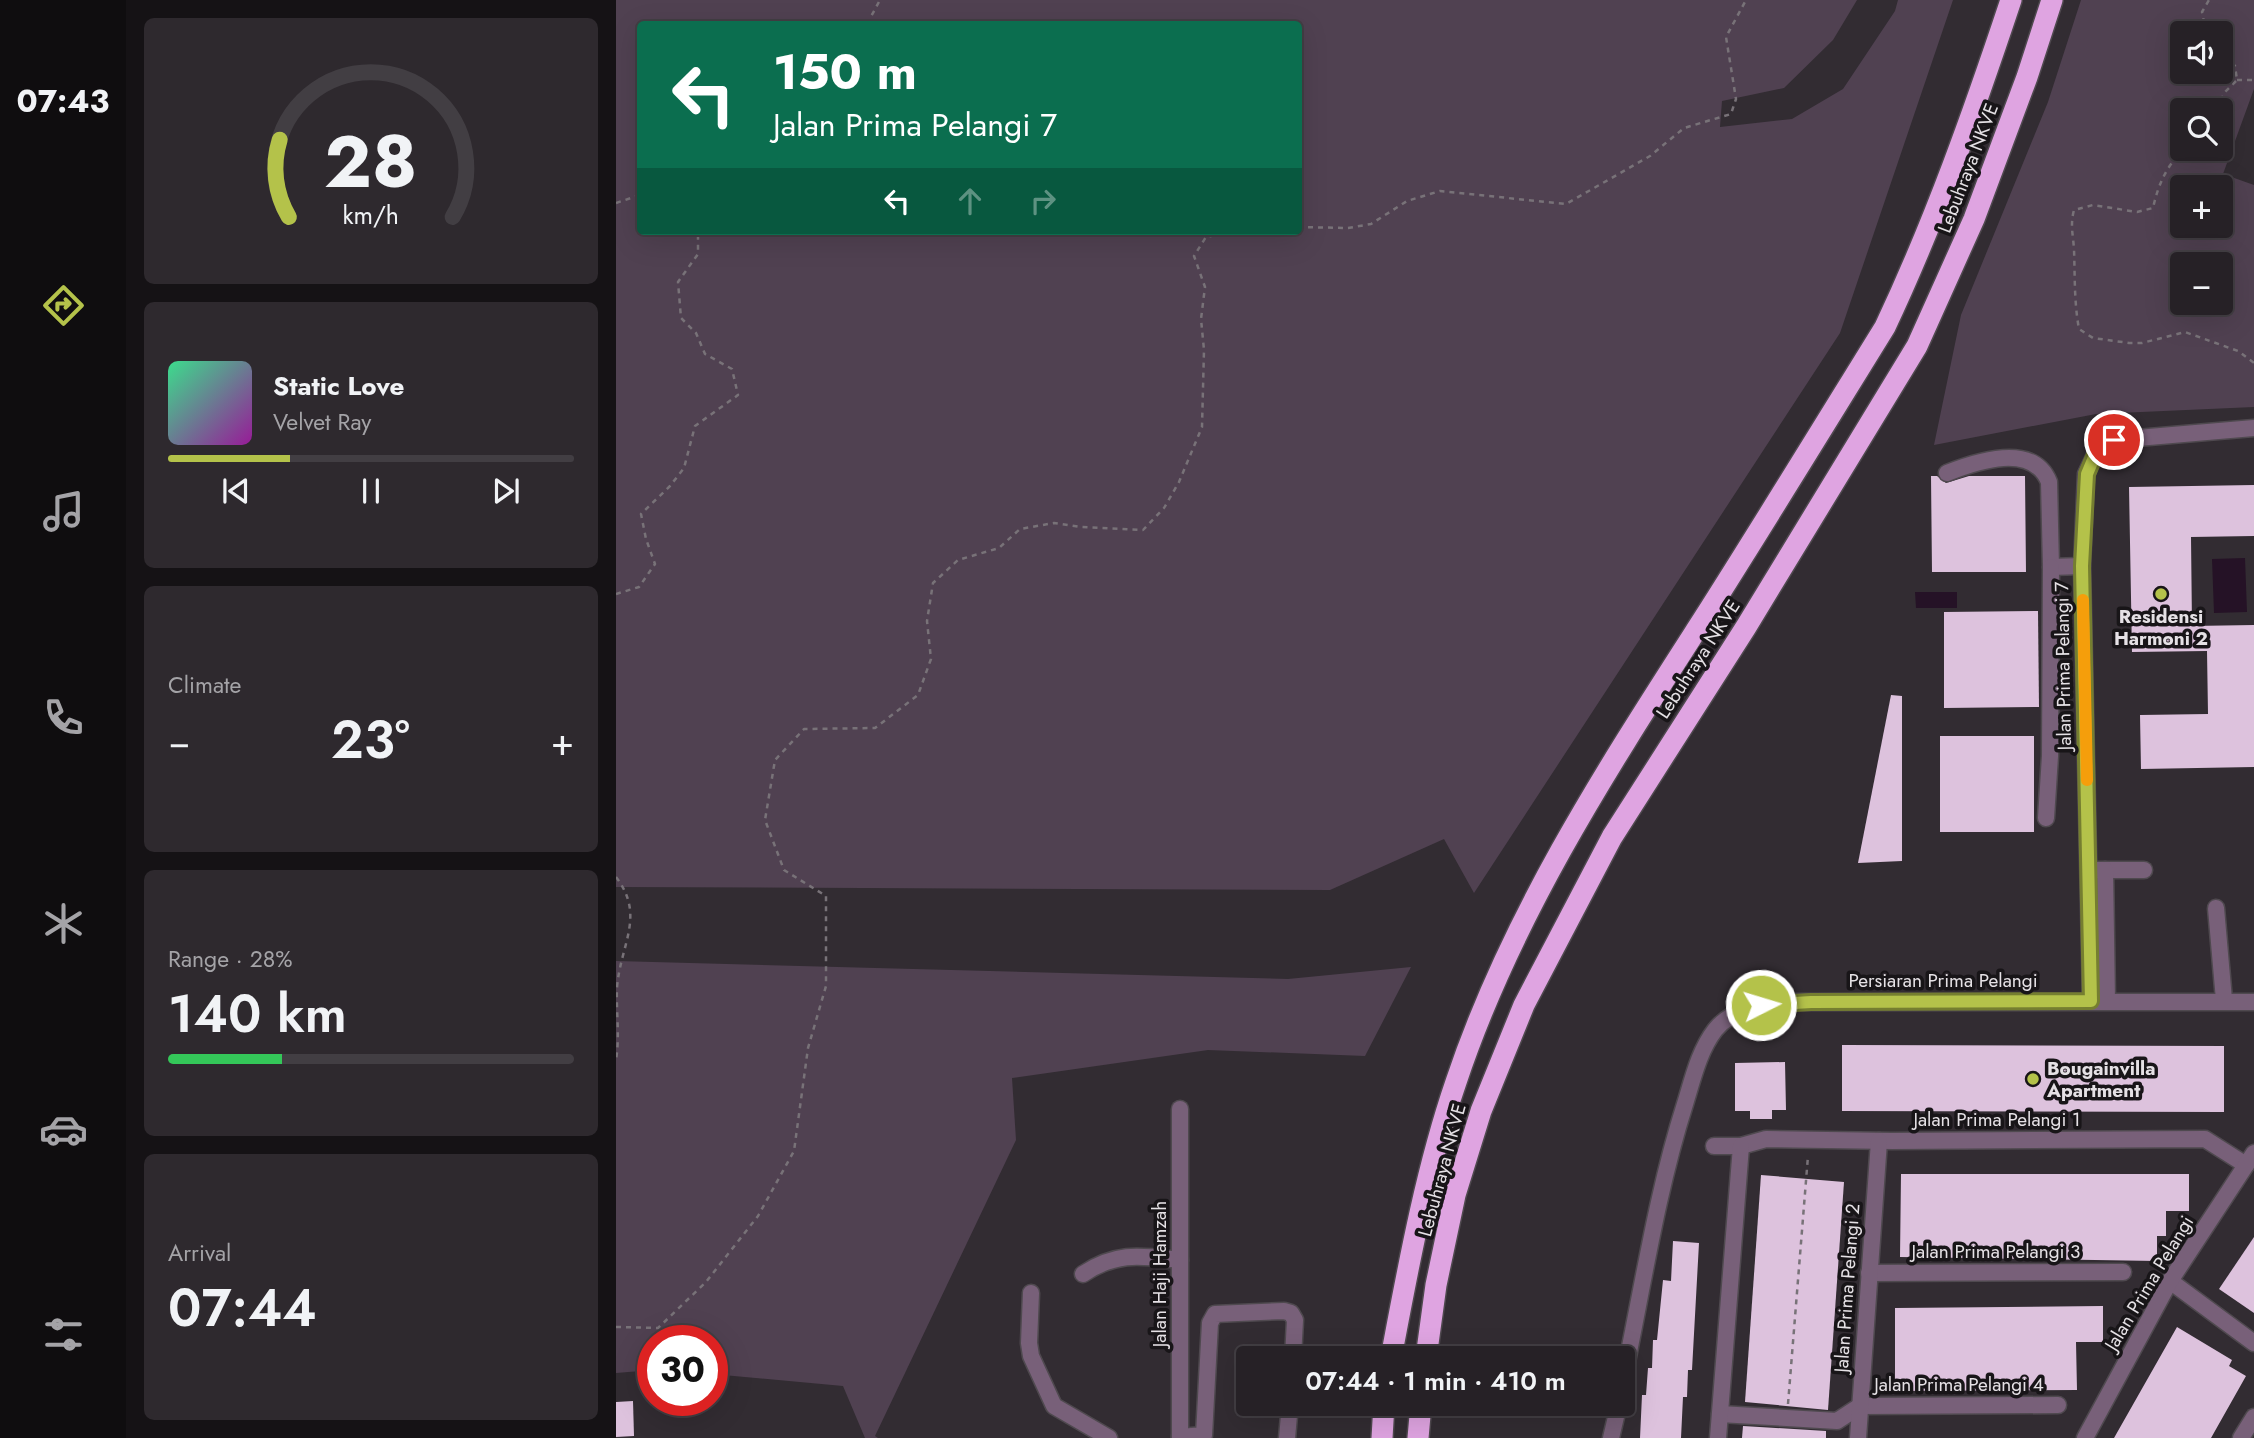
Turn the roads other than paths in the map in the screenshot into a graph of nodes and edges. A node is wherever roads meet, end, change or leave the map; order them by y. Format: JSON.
{"nodes":[{"id":1,"x":2011,"y":0,"type":"edge"},
{"id":2,"x":2052,"y":0,"type":"edge"},
{"id":3,"x":2254,"y":428,"type":"edge"},
{"id":4,"x":1947,"y":473,"type":"dead end"},
{"id":5,"x":2082,"y":566,"type":"junction"},
{"id":6,"x":2051,"y":567,"type":"junction"},
{"id":7,"x":2046,"y":818,"type":"dead end"},
{"id":8,"x":2097,"y":870,"type":"junction"},
{"id":9,"x":2144,"y":870,"type":"dead end"},
{"id":10,"x":2216,"y":908,"type":"dead end"},
{"id":11,"x":2224,"y":1000,"type":"junction"},
{"id":12,"x":2099,"y":1001,"type":"junction"},
{"id":13,"x":2254,"y":1002,"type":"edge"},
{"id":14,"x":1180,"y":1109,"type":"dead end"},
{"id":15,"x":1879,"y":1141,"type":"junction"},
{"id":16,"x":1714,"y":1146,"type":"dead end"},
{"id":17,"x":1741,"y":1146,"type":"junction"},
{"id":18,"x":2250,"y":1159,"type":"edge"},
{"id":19,"x":1180,"y":1260,"type":"junction"},
{"id":20,"x":2123,"y":1272,"type":"dead end"},
{"id":21,"x":1869,"y":1273,"type":"junction"},
{"id":22,"x":1083,"y":1274,"type":"dead end"},
{"id":23,"x":2170,"y":1281,"type":"junction"},
{"id":24,"x":1031,"y":1293,"type":"dead end"},
{"id":25,"x":2254,"y":1343,"type":"edge"},
{"id":26,"x":1294,"y":1346,"type":"edge"},
{"id":27,"x":1393,"y":1346,"type":"edge"},
{"id":28,"x":1428,"y":1346,"type":"edge"},
{"id":29,"x":1630,"y":1346,"type":"edge"},
{"id":30,"x":2058,"y":1405,"type":"dead end"},
{"id":31,"x":1860,"y":1406,"type":"junction"},
{"id":32,"x":1720,"y":1414,"type":"junction"},
{"id":33,"x":1289,"y":1416,"type":"edge"},
{"id":34,"x":1383,"y":1416,"type":"edge"},
{"id":35,"x":1419,"y":1416,"type":"edge"},
{"id":36,"x":1616,"y":1416,"type":"edge"},
{"id":37,"x":2254,"y":1417,"type":"edge"},
{"id":38,"x":1204,"y":1437,"type":"edge"},
{"id":39,"x":1109,"y":1438,"type":"edge"},
{"id":40,"x":1180,"y":1438,"type":"edge"},
{"id":41,"x":1287,"y":1438,"type":"edge"},
{"id":42,"x":1382,"y":1438,"type":"edge"},
{"id":43,"x":1418,"y":1438,"type":"edge"},
{"id":44,"x":1611,"y":1438,"type":"edge"},
{"id":45,"x":1718,"y":1438,"type":"edge"},
{"id":46,"x":1858,"y":1438,"type":"edge"},
{"id":47,"x":2085,"y":1438,"type":"edge"},
{"id":48,"x":2241,"y":1438,"type":"edge"}],
"edges":[{"from":1,"to":27,"type":"highway","name":"Lebuhraya NKVE"},
{"from":2,"to":28,"type":"highway","name":"Lebuhraya NKVE"},
{"from":3,"to":5,"type":"street","name":"Jalan Prima Pelangi 7"},
{"from":4,"to":6,"type":"street"},
{"from":5,"to":6,"type":"street"},
{"from":5,"to":8,"type":"street","name":"Jalan Prima Pelangi 7"},
{"from":6,"to":7,"type":"street"},
{"from":8,"to":9,"type":"street"},
{"from":8,"to":12,"type":"street","name":"Jalan Prima Pelangi 7"},
{"from":10,"to":11,"type":"street"},
{"from":11,"to":12,"type":"street","name":"Persiaran Prima Pelangi"},
{"from":11,"to":13,"type":"street","name":"Persiaran Prima Pelangi"},
{"from":12,"to":29,"type":"street","name":"Persiaran Prima Pelangi"},
{"from":14,"to":19,"type":"street","name":"Jalan Haji Hamzah"},
{"from":15,"to":17,"type":"street","name":"Jalan Prima Pelangi 1"},
{"from":15,"to":18,"type":"street","name":"Jalan Prima Pelangi 1"},
{"from":15,"to":21,"type":"street","name":"Jalan Prima Pelangi 2"},
{"from":16,"to":17,"type":"street","name":"Jalan Prima Pelangi 1"},
{"from":17,"to":32,"type":"street"},
{"from":18,"to":23,"type":"street","name":"Jalan Prima Pelangi"},
{"from":19,"to":22,"type":"street"},
{"from":19,"to":40,"type":"street","name":"Jalan Haji Hamzah"},
{"from":20,"to":21,"type":"street","name":"Jalan Prima Pelangi 3"},
{"from":21,"to":31,"type":"street","name":"Jalan Prima Pelangi 2"},
{"from":23,"to":25,"type":"street"},
{"from":23,"to":47,"type":"street","name":"Jalan Prima Pelangi"},
{"from":24,"to":39,"type":"street"},
{"from":26,"to":38,"type":"street"},
{"from":30,"to":31,"type":"street","name":"Jalan Prima Pelangi 4"},
{"from":31,"to":32,"type":"street"},
{"from":31,"to":46,"type":"street","name":"Jalan Prima Pelangi 2"},
{"from":32,"to":45,"type":"street"},
{"from":33,"to":41,"type":"street"},
{"from":34,"to":42,"type":"highway"},
{"from":35,"to":43,"type":"highway"},
{"from":36,"to":44,"type":"street"},
{"from":37,"to":48,"type":"street"},
{"from":38,"to":40,"type":"street"}]}
